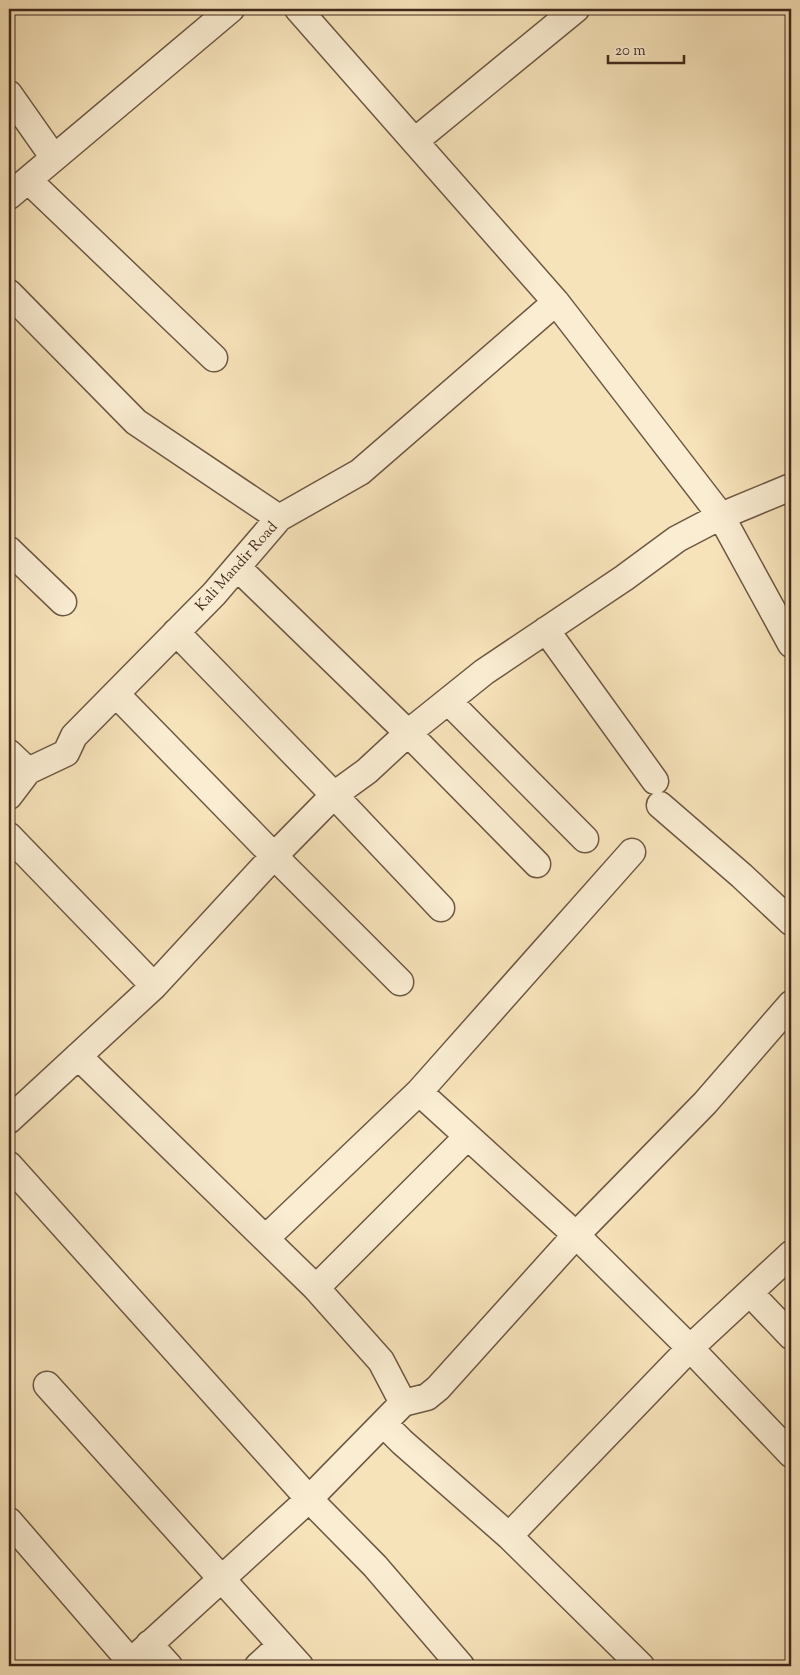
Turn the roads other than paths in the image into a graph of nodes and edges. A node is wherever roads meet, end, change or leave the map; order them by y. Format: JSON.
{"nodes":[{"id":1,"x":231,"y":9,"type":"edge"},
{"id":2,"x":298,"y":9,"type":"edge"},
{"id":3,"x":576,"y":9,"type":"edge"},
{"id":4,"x":9,"y":94,"type":"edge"},
{"id":5,"x":415,"y":142,"type":"junction"},
{"id":6,"x":54,"y":158,"type":"junction"},
{"id":7,"x":18,"y":188,"type":"edge"},
{"id":8,"x":9,"y":292,"type":"edge"},
{"id":9,"x":556,"y":302,"type":"junction"},
{"id":10,"x":214,"y":358,"type":"dead end"},
{"id":11,"x":791,"y":487,"type":"edge"},
{"id":12,"x":721,"y":516,"type":"junction"},
{"id":13,"x":279,"y":518,"type":"junction"},
{"id":14,"x":9,"y":550,"type":"edge"},
{"id":15,"x":237,"y":567,"type":"junction"},
{"id":16,"x":63,"y":602,"type":"dead end"},
{"id":17,"x":546,"y":630,"type":"junction"},
{"id":18,"x":176,"y":632,"type":"junction"},
{"id":19,"x":791,"y":644,"type":"edge"},
{"id":20,"x":116,"y":694,"type":"junction"},
{"id":21,"x":448,"y":701,"type":"junction"},
{"id":22,"x":408,"y":733,"type":"junction"},
{"id":23,"x":9,"y":753,"type":"edge"},
{"id":24,"x":28,"y":771,"type":"junction"},
{"id":25,"x":334,"y":795,"type":"junction"},
{"id":26,"x":9,"y":796,"type":"edge"},
{"id":27,"x":9,"y":836,"type":"edge"},
{"id":28,"x":585,"y":839,"type":"dead end"},
{"id":29,"x":632,"y":852,"type":"dead end"},
{"id":30,"x":274,"y":856,"type":"junction"},
{"id":31,"x":536,"y":864,"type":"dead end"},
{"id":32,"x":441,"y":908,"type":"dead end"},
{"id":33,"x":791,"y":922,"type":"edge"},
{"id":34,"x":400,"y":982,"type":"dead end"},
{"id":35,"x":154,"y":986,"type":"junction"},
{"id":36,"x":791,"y":1004,"type":"edge"},
{"id":37,"x":78,"y":1056,"type":"junction"},
{"id":38,"x":419,"y":1092,"type":"junction"},
{"id":39,"x":9,"y":1120,"type":"edge"},
{"id":40,"x":467,"y":1137,"type":"junction"},
{"id":41,"x":9,"y":1165,"type":"edge"},
{"id":42,"x":576,"y":1235,"type":"junction"},
{"id":43,"x":266,"y":1238,"type":"junction"},
{"id":44,"x":791,"y":1254,"type":"edge"},
{"id":45,"x":316,"y":1288,"type":"junction"},
{"id":46,"x":750,"y":1293,"type":"junction"},
{"id":47,"x":791,"y":1336,"type":"edge"},
{"id":48,"x":690,"y":1348,"type":"junction"},
{"id":49,"x":47,"y":1385,"type":"dead end"},
{"id":50,"x":403,"y":1404,"type":"junction"},
{"id":51,"x":384,"y":1424,"type":"junction"},
{"id":52,"x":791,"y":1454,"type":"edge"},
{"id":53,"x":309,"y":1500,"type":"junction"},
{"id":54,"x":9,"y":1521,"type":"edge"},
{"id":55,"x":510,"y":1536,"type":"junction"},
{"id":56,"x":222,"y":1578,"type":"junction"},
{"id":57,"x":149,"y":1644,"type":"junction"},
{"id":58,"x":281,"y":1645,"type":"junction"},
{"id":59,"x":128,"y":1664,"type":"edge"},
{"id":60,"x":169,"y":1666,"type":"edge"},
{"id":61,"x":258,"y":1666,"type":"edge"},
{"id":62,"x":300,"y":1666,"type":"edge"},
{"id":63,"x":461,"y":1666,"type":"edge"},
{"id":64,"x":641,"y":1666,"type":"edge"}],
"edges":[{"from":1,"to":6,"type":"street"},
{"from":2,"to":5,"type":"street"},
{"from":3,"to":5,"type":"street"},
{"from":4,"to":6,"type":"street"},
{"from":5,"to":9,"type":"street"},
{"from":6,"to":7,"type":"street"},
{"from":7,"to":10,"type":"street"},
{"from":8,"to":13,"type":"street"},
{"from":9,"to":12,"type":"street"},
{"from":9,"to":13,"type":"street","name":"Kali Mandir Road"},
{"from":11,"to":12,"type":"street"},
{"from":12,"to":17,"type":"street"},
{"from":12,"to":19,"type":"street"},
{"from":13,"to":15,"type":"street","name":"Kali Mandir Road"},
{"from":14,"to":16,"type":"street"},
{"from":15,"to":18,"type":"street","name":"Kali Mandir Road"},
{"from":15,"to":22,"type":"street"},
{"from":17,"to":21,"type":"street"},
{"from":17,"to":33,"type":"street"},
{"from":18,"to":20,"type":"street","name":"Kali Mandir Road"},
{"from":18,"to":25,"type":"street"},
{"from":20,"to":24,"type":"street","name":"Kali Mandir Road"},
{"from":20,"to":30,"type":"street"},
{"from":21,"to":22,"type":"street"},
{"from":21,"to":28,"type":"street"},
{"from":22,"to":25,"type":"street"},
{"from":22,"to":31,"type":"street"},
{"from":23,"to":24,"type":"street"},
{"from":24,"to":26,"type":"street","name":"Kali Mandir Road"},
{"from":25,"to":30,"type":"street"},
{"from":25,"to":32,"type":"street"},
{"from":27,"to":35,"type":"street"},
{"from":29,"to":38,"type":"street"},
{"from":30,"to":34,"type":"street"},
{"from":30,"to":35,"type":"street"},
{"from":35,"to":37,"type":"street"},
{"from":36,"to":42,"type":"street"},
{"from":37,"to":39,"type":"street"},
{"from":37,"to":43,"type":"street"},
{"from":38,"to":40,"type":"street"},
{"from":38,"to":43,"type":"street"},
{"from":40,"to":42,"type":"street"},
{"from":40,"to":45,"type":"street"},
{"from":41,"to":53,"type":"street"},
{"from":42,"to":48,"type":"street"},
{"from":42,"to":50,"type":"street"},
{"from":43,"to":45,"type":"street"},
{"from":44,"to":46,"type":"street"},
{"from":45,"to":50,"type":"street"},
{"from":46,"to":47,"type":"street"},
{"from":46,"to":48,"type":"street"},
{"from":48,"to":52,"type":"street"},
{"from":48,"to":55,"type":"street"},
{"from":49,"to":56,"type":"street"},
{"from":50,"to":51,"type":"street"},
{"from":51,"to":53,"type":"street"},
{"from":51,"to":55,"type":"street"},
{"from":53,"to":56,"type":"street"},
{"from":53,"to":63,"type":"street"},
{"from":54,"to":59,"type":"street"},
{"from":55,"to":64,"type":"street"},
{"from":56,"to":57,"type":"street"},
{"from":56,"to":58,"type":"street"},
{"from":57,"to":59,"type":"street"},
{"from":57,"to":60,"type":"street"},
{"from":58,"to":61,"type":"street"},
{"from":58,"to":62,"type":"street"}]}
